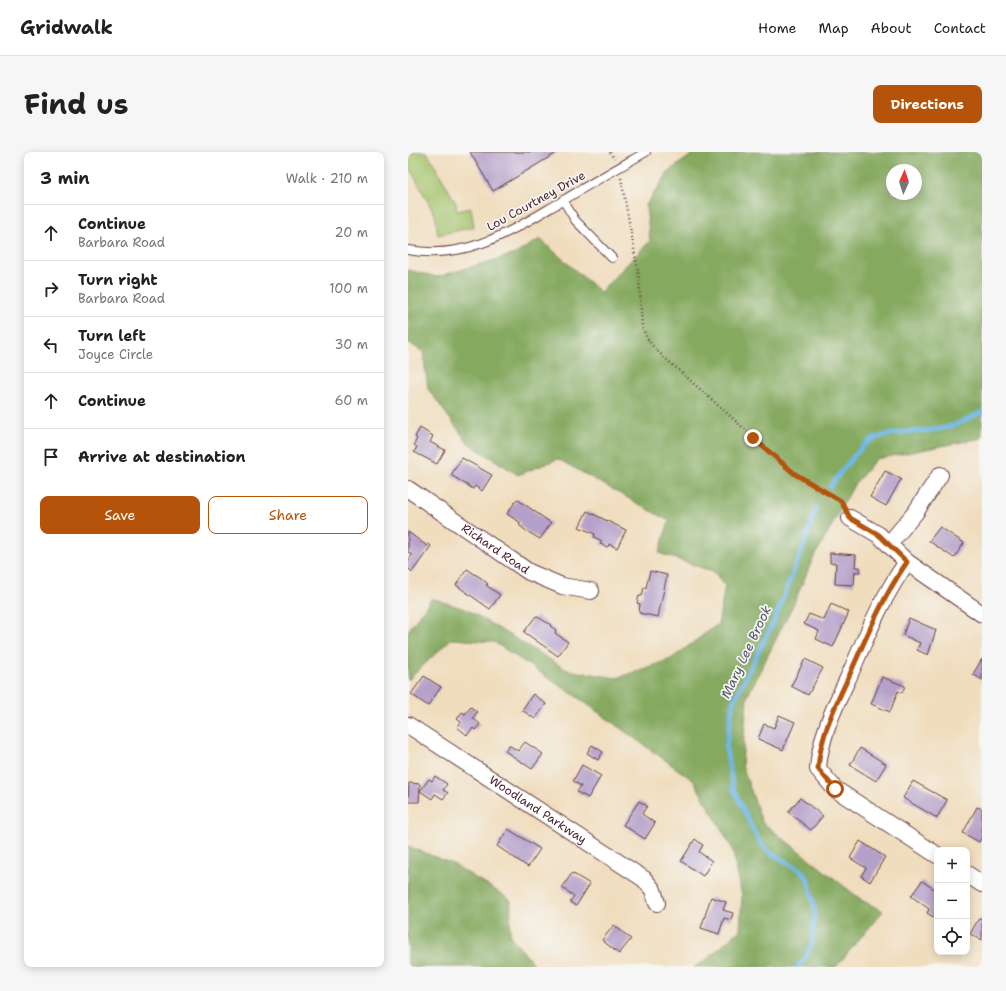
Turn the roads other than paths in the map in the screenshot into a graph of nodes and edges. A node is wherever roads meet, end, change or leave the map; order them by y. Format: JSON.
{"nodes":[{"id":1,"x":646,"y":152,"type":"edge"},
{"id":2,"x":563,"y":200,"type":"junction"},
{"id":3,"x":408,"y":250,"type":"edge"},
{"id":4,"x":612,"y":258,"type":"dead end"},
{"id":5,"x":940,"y":475,"type":"dead end"},
{"id":6,"x":408,"y":489,"type":"edge"},
{"id":7,"x":850,"y":518,"type":"road end"},
{"id":8,"x":889,"y":544,"type":"junction"},
{"id":9,"x":907,"y":562,"type":"junction"},
{"id":10,"x":590,"y":591,"type":"dead end"},
{"id":11,"x":982,"y":614,"type":"edge"},
{"id":12,"x":408,"y":725,"type":"edge"},
{"id":13,"x":934,"y":853,"type":"edge"},
{"id":14,"x":970,"y":876,"type":"edge"},
{"id":15,"x":982,"y":884,"type":"edge"},
{"id":16,"x":657,"y":903,"type":"dead end"}],
"edges":[{"from":1,"to":2,"type":"lane","name":"Lou Courtney Drive"},
{"from":2,"to":3,"type":"lane","name":"Lou Courtney Drive"},
{"from":2,"to":4,"type":"lane"},
{"from":5,"to":8,"type":"street"},
{"from":6,"to":10,"type":"street","name":"Richard Road"},
{"from":7,"to":8,"type":"street"},
{"from":8,"to":9,"type":"street"},
{"from":9,"to":11,"type":"street"},
{"from":9,"to":13,"type":"street"},
{"from":12,"to":16,"type":"street","name":"Woodland Parkway"},
{"from":14,"to":15,"type":"street"}]}
